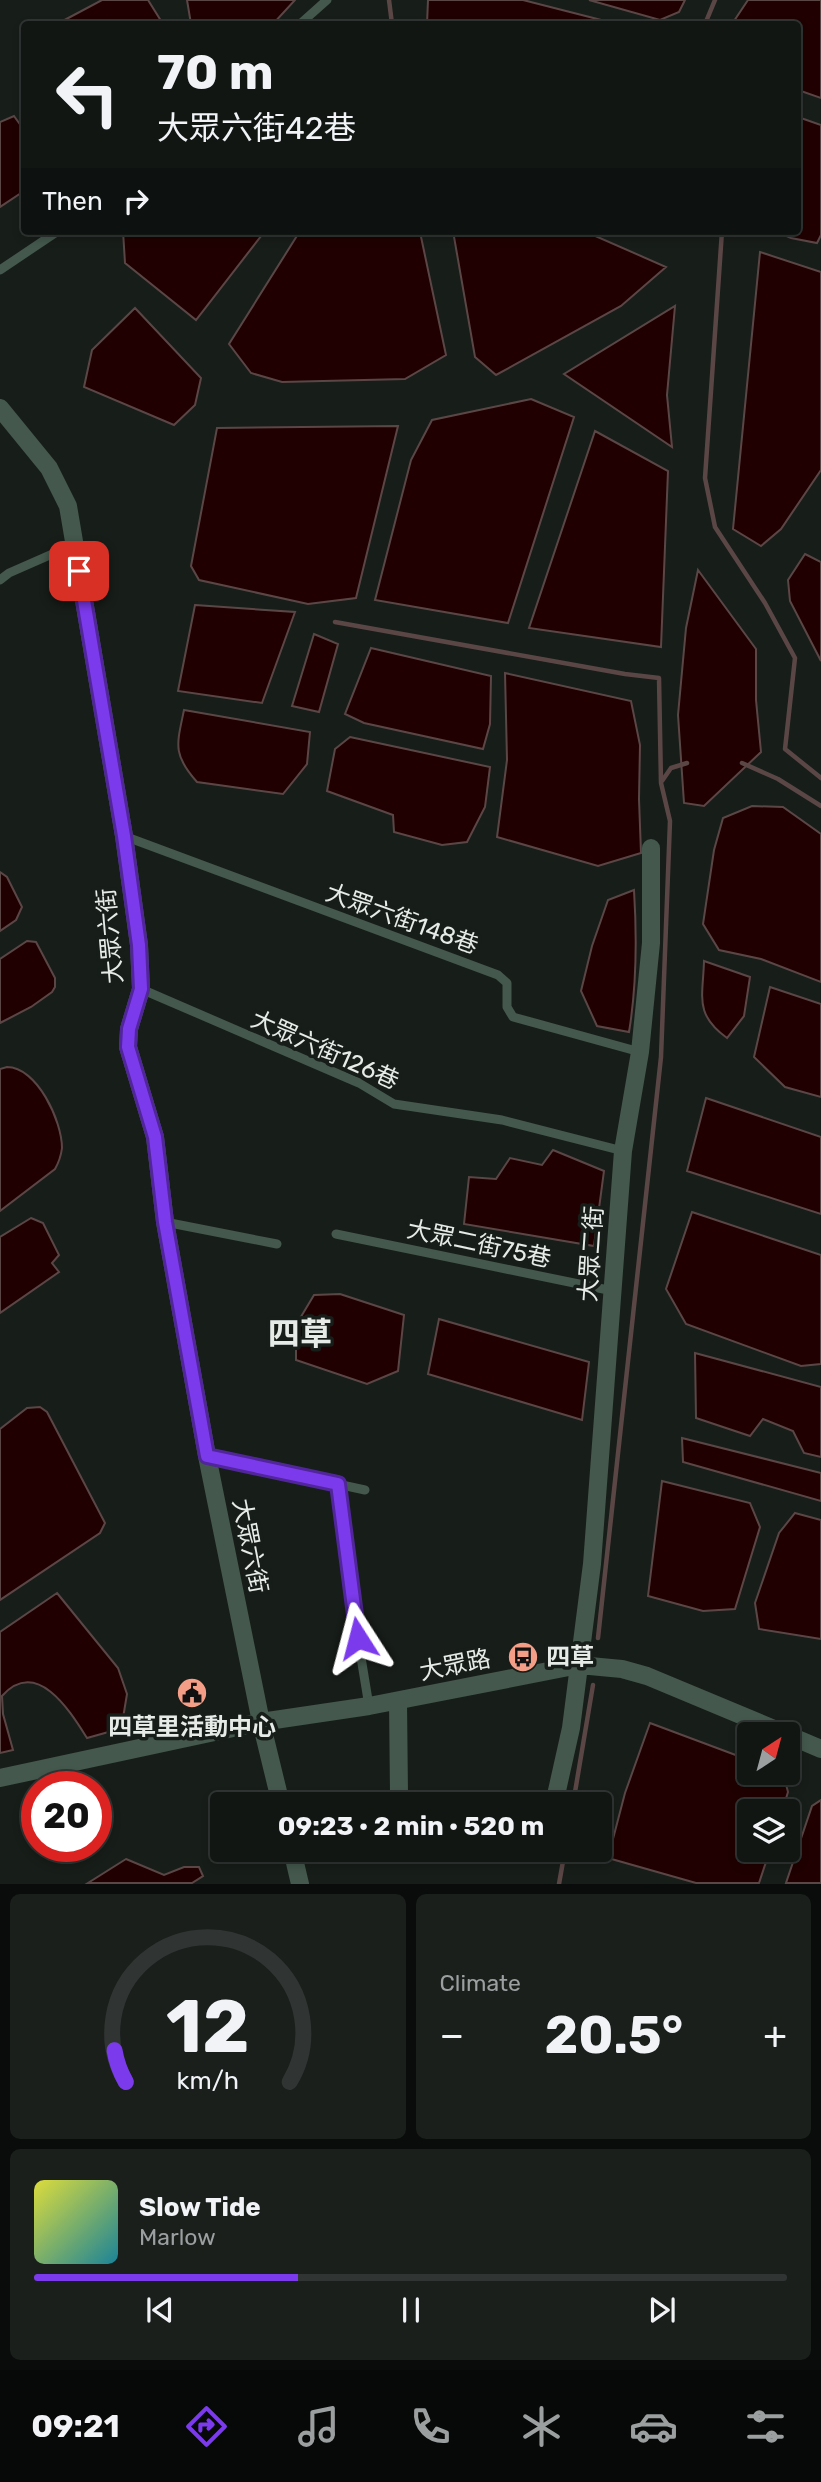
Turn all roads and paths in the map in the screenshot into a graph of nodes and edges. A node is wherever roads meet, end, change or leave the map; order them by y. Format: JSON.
{"nodes":[{"id":1,"x":327,"y":0,"type":"edge"},
{"id":2,"x":303,"y":21,"type":"edge"},
{"id":3,"x":52,"y":235,"type":"edge"},
{"id":4,"x":0,"y":270,"type":"edge"},
{"id":5,"x":0,"y":408,"type":"edge"},
{"id":6,"x":75,"y":544,"type":"junction"},
{"id":7,"x":0,"y":580,"type":"edge"},
{"id":8,"x":124,"y":836,"type":"junction"},
{"id":9,"x":651,"y":848,"type":"dead end"},
{"id":10,"x":141,"y":989,"type":"junction"},
{"id":11,"x":640,"y":1052,"type":"junction"},
{"id":12,"x":624,"y":1151,"type":"junction"},
{"id":13,"x":165,"y":1222,"type":"junction"},
{"id":14,"x":336,"y":1234,"type":"dead end"},
{"id":15,"x":277,"y":1244,"type":"dead end"},
{"id":16,"x":613,"y":1292,"type":"junction"},
{"id":17,"x":207,"y":1456,"type":"junction"},
{"id":18,"x":338,"y":1484,"type":"junction"},
{"id":19,"x":365,"y":1490,"type":"dead end"},
{"id":20,"x":579,"y":1665,"type":"junction"},
{"id":21,"x":398,"y":1701,"type":"junction"},
{"id":22,"x":369,"y":1706,"type":"junction"},
{"id":23,"x":261,"y":1722,"type":"junction"},
{"id":24,"x":758,"y":1722,"type":"edge"},
{"id":25,"x":800,"y":1740,"type":"edge"},
{"id":26,"x":821,"y":1749,"type":"edge"},
{"id":27,"x":0,"y":1778,"type":"edge"},
{"id":28,"x":278,"y":1792,"type":"edge"},
{"id":29,"x":398,"y":1792,"type":"edge"},
{"id":30,"x":557,"y":1792,"type":"edge"},
{"id":31,"x":295,"y":1862,"type":"edge"},
{"id":32,"x":300,"y":1884,"type":"edge"}],
"edges":[{"from":1,"to":2,"type":"lane"},
{"from":3,"to":4,"type":"lane"},
{"from":5,"to":6,"type":"street","name":"大眾六街"},
{"from":6,"to":7,"type":"lane"},
{"from":6,"to":8,"type":"street","name":"大眾六街"},
{"from":8,"to":10,"type":"street","name":"大眾六街"},
{"from":8,"to":11,"type":"lane","name":"大眾六街148巷"},
{"from":9,"to":11,"type":"street","name":"大眾二街"},
{"from":10,"to":12,"type":"lane","name":"大眾六街126巷"},
{"from":10,"to":13,"type":"street","name":"大眾六街"},
{"from":11,"to":12,"type":"street","name":"大眾二街"},
{"from":12,"to":16,"type":"street","name":"大眾二街"},
{"from":13,"to":15,"type":"lane"},
{"from":13,"to":17,"type":"street","name":"大眾六街"},
{"from":14,"to":16,"type":"lane","name":"大眾二街75巷"},
{"from":16,"to":20,"type":"street","name":"大眾二街"},
{"from":17,"to":18,"type":"lane"},
{"from":17,"to":23,"type":"street","name":"大眾六街"},
{"from":18,"to":19,"type":"lane"},
{"from":18,"to":22,"type":"lane"},
{"from":20,"to":21,"type":"street","name":"大眾路"},
{"from":20,"to":24,"type":"street","name":"大眾路"},
{"from":20,"to":30,"type":"street","name":"大眾二街"},
{"from":21,"to":22,"type":"street","name":"大眾路"},
{"from":21,"to":29,"type":"street"},
{"from":22,"to":23,"type":"street","name":"大眾路"},
{"from":23,"to":27,"type":"street","name":"大眾路"},
{"from":23,"to":28,"type":"street","name":"大眾六街"},
{"from":25,"to":26,"type":"street","name":"大眾路"},
{"from":31,"to":32,"type":"street"}]}
